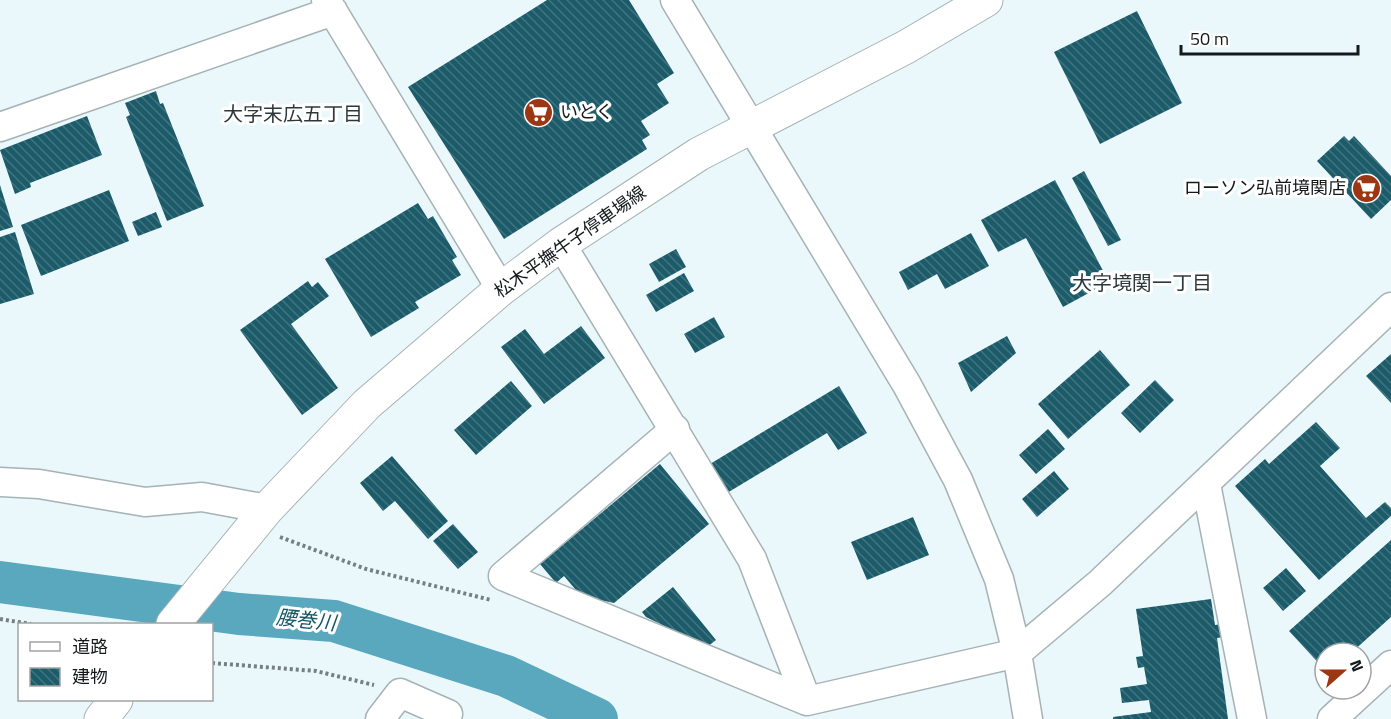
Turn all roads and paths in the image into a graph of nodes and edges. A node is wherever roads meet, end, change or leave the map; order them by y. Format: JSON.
{"nodes":[{"id":1,"x":675,"y":0,"type":"edge"},
{"id":2,"x":986,"y":0,"type":"edge"},
{"id":3,"x":330,"y":6,"type":"edge"},
{"id":4,"x":751,"y":126,"type":"junction"},
{"id":5,"x":0,"y":127,"type":"edge"},
{"id":6,"x":561,"y":244,"type":"junction"},
{"id":7,"x":501,"y":289,"type":"junction"},
{"id":8,"x":1388,"y":314,"type":"edge"},
{"id":9,"x":675,"y":429,"type":"junction"},
{"id":10,"x":0,"y":482,"type":"edge"},
{"id":11,"x":1206,"y":484,"type":"junction"},
{"id":12,"x":260,"y":518,"type":"junction"},
{"id":13,"x":498,"y":603,"type":"dead end"},
{"id":14,"x":0,"y":619,"type":"edge"},
{"id":15,"x":25,"y":623,"type":"edge"},
{"id":16,"x":174,"y":623,"type":"edge"},
{"id":17,"x":1017,"y":653,"type":"junction"},
{"id":18,"x":213,"y":663,"type":"edge"},
{"id":19,"x":1391,"y":665,"type":"edge"},
{"id":20,"x":400,"y":693,"type":"junction"},
{"id":21,"x":114,"y":701,"type":"edge"},
{"id":22,"x":807,"y":701,"type":"junction"},
{"id":23,"x":448,"y":714,"type":"dead end"},
{"id":24,"x":101,"y":719,"type":"edge"},
{"id":25,"x":380,"y":719,"type":"edge"},
{"id":26,"x":1028,"y":719,"type":"edge"},
{"id":27,"x":1252,"y":719,"type":"edge"},
{"id":28,"x":1332,"y":719,"type":"edge"}],
"edges":[{"from":1,"to":4,"type":"street"},
{"from":2,"to":4,"type":"main road","name":"松木平撫牛子停車場線"},
{"from":3,"to":5,"type":"street"},
{"from":3,"to":7,"type":"street"},
{"from":4,"to":6,"type":"main road","name":"松木平撫牛子停車場線"},
{"from":4,"to":17,"type":"street"},
{"from":6,"to":7,"type":"main road","name":"松木平撫牛子停車場線"},
{"from":6,"to":9,"type":"street"},
{"from":7,"to":12,"type":"main road","name":"松木平撫牛子停車場線"},
{"from":8,"to":11,"type":"street"},
{"from":9,"to":22,"type":"street"},
{"from":9,"to":22,"type":"street"},
{"from":10,"to":12,"type":"street"},
{"from":11,"to":17,"type":"street"},
{"from":11,"to":27,"type":"street"},
{"from":12,"to":13,"type":"path"},
{"from":12,"to":16,"type":"main road","name":"松木平撫牛子停車場線"},
{"from":14,"to":15,"type":"path"},
{"from":17,"to":22,"type":"street"},
{"from":17,"to":26,"type":"street"},
{"from":18,"to":20,"type":"path"},
{"from":19,"to":28,"type":"street"},
{"from":20,"to":23,"type":"street"},
{"from":20,"to":25,"type":"street"},
{"from":21,"to":24,"type":"main road"}]}
